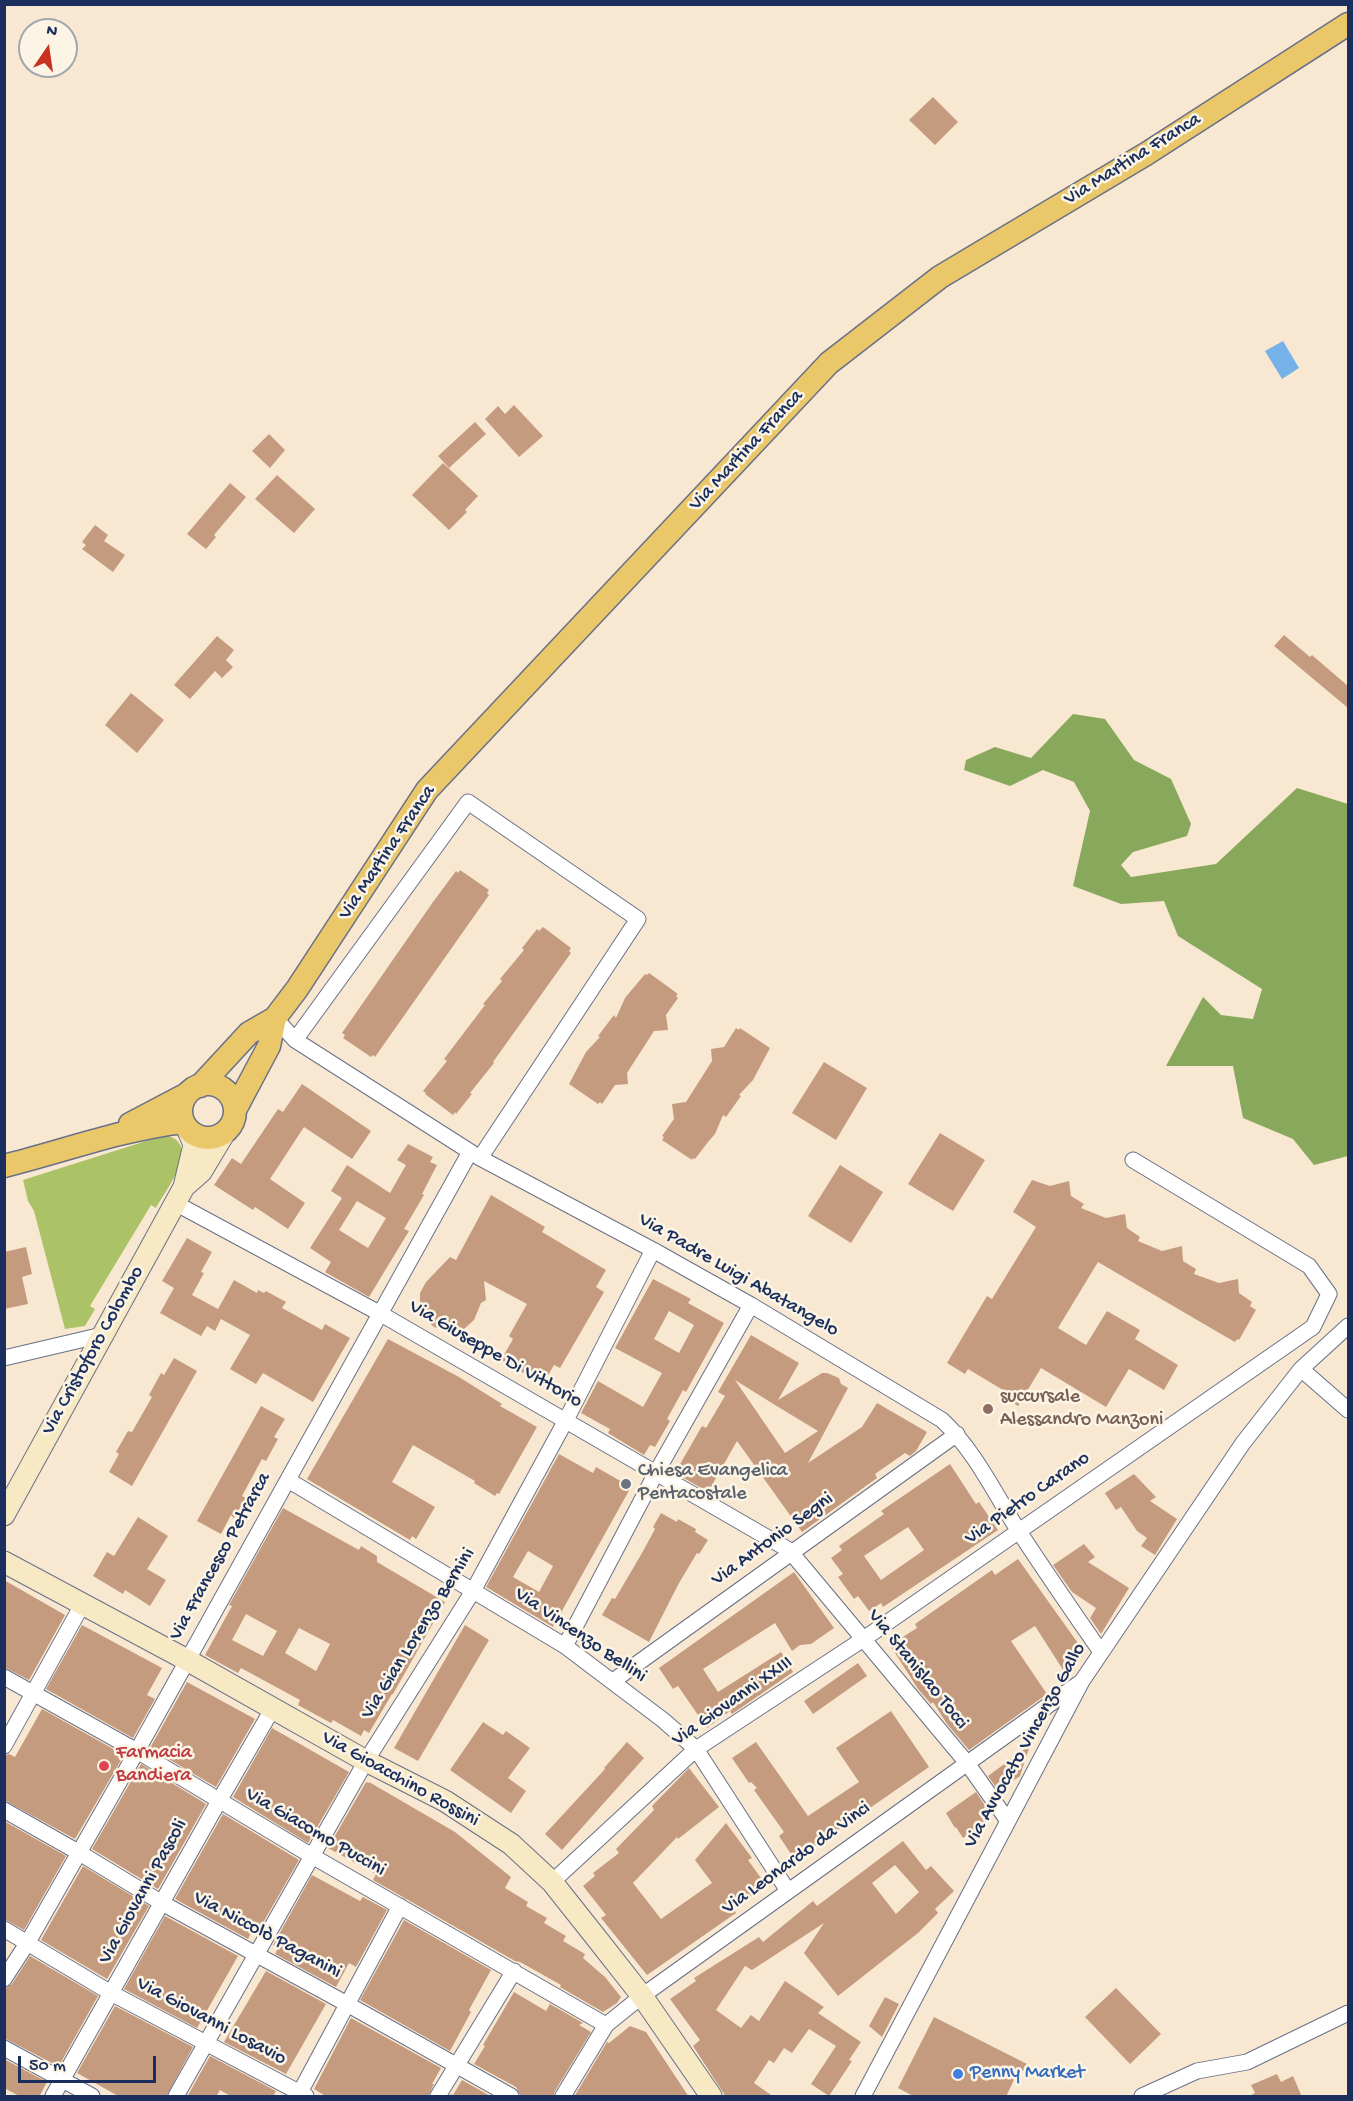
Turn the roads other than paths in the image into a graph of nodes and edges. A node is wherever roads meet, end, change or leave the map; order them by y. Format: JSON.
{"nodes":[{"id":1,"x":1348,"y":24,"type":"edge"},
{"id":2,"x":275,"y":1018,"type":"junction"},
{"id":3,"x":295,"y":1040,"type":"junction"},
{"id":4,"x":193,"y":1090,"type":"junction"},
{"id":5,"x":235,"y":1110,"type":"junction"},
{"id":6,"x":186,"y":1126,"type":"junction"},
{"id":7,"x":225,"y":1132,"type":"junction"},
{"id":8,"x":96,"y":1141,"type":"junction"},
{"id":9,"x":475,"y":1155,"type":"junction"},
{"id":10,"x":1133,"y":1160,"type":"dead end"},
{"id":11,"x":4,"y":1166,"type":"edge"},
{"id":12,"x":179,"y":1195,"type":"junction"},
{"id":13,"x":653,"y":1250,"type":"junction"},
{"id":14,"x":751,"y":1305,"type":"junction"},
{"id":15,"x":381,"y":1314,"type":"junction"},
{"id":16,"x":1348,"y":1326,"type":"edge"},
{"id":17,"x":102,"y":1335,"type":"junction"},
{"id":18,"x":4,"y":1358,"type":"edge"},
{"id":19,"x":1301,"y":1369,"type":"junction"},
{"id":20,"x":1348,"y":1410,"type":"edge"},
{"id":21,"x":566,"y":1420,"type":"junction"},
{"id":22,"x":957,"y":1434,"type":"junction"},
{"id":23,"x":656,"y":1473,"type":"junction"},
{"id":24,"x":288,"y":1480,"type":"junction"},
{"id":25,"x":4,"y":1515,"type":"edge"},
{"id":26,"x":1018,"y":1531,"type":"junction"},
{"id":27,"x":791,"y":1551,"type":"junction"},
{"id":28,"x":4,"y":1562,"type":"edge"},
{"id":29,"x":473,"y":1591,"type":"junction"},
{"id":30,"x":82,"y":1605,"type":"junction"},
{"id":31,"x":865,"y":1638,"type":"junction"},
{"id":32,"x":565,"y":1646,"type":"junction"},
{"id":33,"x":1101,"y":1652,"type":"junction"},
{"id":34,"x":187,"y":1660,"type":"junction"},
{"id":35,"x":4,"y":1677,"type":"edge"},
{"id":36,"x":613,"y":1681,"type":"junction"},
{"id":37,"x":1082,"y":1681,"type":"junction"},
{"id":38,"x":34,"y":1694,"type":"junction"},
{"id":39,"x":273,"y":1708,"type":"junction"},
{"id":40,"x":4,"y":1746,"type":"edge"},
{"id":41,"x":696,"y":1749,"type":"junction"},
{"id":42,"x":137,"y":1751,"type":"junction"},
{"id":43,"x":366,"y":1761,"type":"junction"},
{"id":44,"x":967,"y":1763,"type":"junction"},
{"id":45,"x":219,"y":1801,"type":"junction"},
{"id":46,"x":4,"y":1810,"type":"edge"},
{"id":47,"x":1008,"y":1821,"type":"junction"},
{"id":48,"x":78,"y":1852,"type":"junction"},
{"id":49,"x":312,"y":1857,"type":"junction"},
{"id":50,"x":552,"y":1882,"type":"junction"},
{"id":51,"x":788,"y":1891,"type":"junction"},
{"id":52,"x":162,"y":1903,"type":"junction"},
{"id":53,"x":400,"y":1906,"type":"junction"},
{"id":54,"x":4,"y":1929,"type":"edge"},
{"id":55,"x":28,"y":1942,"type":"junction"},
{"id":56,"x":256,"y":1955,"type":"junction"},
{"id":57,"x":514,"y":1971,"type":"junction"},
{"id":58,"x":4,"y":1979,"type":"edge"},
{"id":59,"x":111,"y":1993,"type":"junction"},
{"id":60,"x":642,"y":1996,"type":"junction"},
{"id":61,"x":347,"y":2004,"type":"junction"},
{"id":62,"x":1348,"y":2013,"type":"edge"},
{"id":63,"x":606,"y":2025,"type":"junction"},
{"id":64,"x":206,"y":2043,"type":"junction"},
{"id":65,"x":4,"y":2048,"type":"edge"},
{"id":66,"x":457,"y":2066,"type":"junction"},
{"id":67,"x":62,"y":2080,"type":"junction"},
{"id":68,"x":301,"y":2095,"type":"edge"},
{"id":69,"x":53,"y":2097,"type":"edge"},
{"id":70,"x":92,"y":2097,"type":"edge"},
{"id":71,"x":176,"y":2097,"type":"edge"},
{"id":72,"x":438,"y":2097,"type":"edge"},
{"id":73,"x":511,"y":2097,"type":"edge"},
{"id":74,"x":562,"y":2097,"type":"edge"},
{"id":75,"x":711,"y":2097,"type":"edge"},
{"id":76,"x":863,"y":2097,"type":"edge"},
{"id":77,"x":1142,"y":2097,"type":"edge"}],
"edges":[{"from":1,"to":2,"type":"main road","name":"Via Martina Franca"},
{"from":2,"to":3,"type":"street","name":"Via Padre Luigi Abatangelo"},
{"from":2,"to":4,"type":"main road","name":"Via Martina Franca"},
{"from":2,"to":5,"type":"main road","name":"Via Martina Franca"},
{"from":3,"to":9,"type":"street","name":"Via Padre Luigi Abatangelo"},
{"from":3,"to":9,"type":"street","name":"Via Francesco Petrarca"},
{"from":4,"to":5,"type":"main road"},
{"from":4,"to":6,"type":"main road"},
{"from":4,"to":8,"type":"main road","name":"Via Martina Franca"},
{"from":5,"to":7,"type":"main road"},
{"from":6,"to":7,"type":"main road"},
{"from":6,"to":8,"type":"main road","name":"Via Martina Franca"},
{"from":6,"to":12,"type":"street","name":"Via Cristoforo Colombo"},
{"from":7,"to":12,"type":"street","name":"Via Cristoforo Colombo"},
{"from":8,"to":11,"type":"main road","name":"Via Martina Franca"},
{"from":9,"to":13,"type":"street","name":"Via Padre Luigi Abatangelo"},
{"from":9,"to":15,"type":"street","name":"Via Francesco Petrarca"},
{"from":10,"to":26,"type":"street","name":"Via Pietro Carano"},
{"from":12,"to":15,"type":"street","name":"Via Giuseppe Di Vittorio"},
{"from":12,"to":17,"type":"street","name":"Via Cristoforo Colombo"},
{"from":13,"to":14,"type":"street","name":"Via Padre Luigi Abatangelo"},
{"from":13,"to":21,"type":"street","name":"Via Gian Lorenzo Bernini"},
{"from":14,"to":22,"type":"street","name":"Via Padre Luigi Abatangelo"},
{"from":14,"to":23,"type":"street"},
{"from":15,"to":21,"type":"street","name":"Via Giuseppe Di Vittorio"},
{"from":15,"to":24,"type":"street","name":"Via Francesco Petrarca"},
{"from":16,"to":19,"type":"street","name":"Via Avvocato Vincenzo Gallo"},
{"from":17,"to":18,"type":"street"},
{"from":17,"to":25,"type":"street","name":"Via Cristoforo Colombo"},
{"from":19,"to":20,"type":"street"},
{"from":19,"to":33,"type":"street","name":"Via Avvocato Vincenzo Gallo"},
{"from":21,"to":23,"type":"street","name":"Via Giuseppe Di Vittorio"},
{"from":21,"to":29,"type":"street","name":"Via Gian Lorenzo Bernini"},
{"from":22,"to":26,"type":"street","name":"Via Padre Luigi Abatangelo"},
{"from":22,"to":27,"type":"street","name":"Via Antonio Segni"},
{"from":23,"to":27,"type":"street","name":"Via Giuseppe Di Vittorio"},
{"from":23,"to":32,"type":"street"},
{"from":24,"to":29,"type":"street","name":"Via Vincenzo Bellini"},
{"from":24,"to":34,"type":"street","name":"Via Francesco Petrarca"},
{"from":26,"to":31,"type":"street","name":"Via Pietro Carano"},
{"from":26,"to":33,"type":"street","name":"Via Padre Luigi Abatangelo"},
{"from":27,"to":31,"type":"street","name":"Via Stanislao Tocci"},
{"from":27,"to":36,"type":"street","name":"Via Antonio Segni"},
{"from":28,"to":30,"type":"street","name":"Via Gioacchino Rossini"},
{"from":29,"to":32,"type":"street","name":"Via Vincenzo Bellini"},
{"from":29,"to":43,"type":"street","name":"Via Gian Lorenzo Bernini"},
{"from":30,"to":34,"type":"street","name":"Via Gioacchino Rossini"},
{"from":30,"to":38,"type":"street"},
{"from":31,"to":41,"type":"street","name":"Via Giovanni XXIII"},
{"from":31,"to":44,"type":"street","name":"Via Stanislao Tocci"},
{"from":32,"to":36,"type":"street","name":"Via Vincenzo Bellini"},
{"from":33,"to":37,"type":"street","name":"Via Avvocato Vincenzo Gallo"},
{"from":34,"to":39,"type":"street","name":"Via Gioacchino Rossini"},
{"from":34,"to":42,"type":"street","name":"Via Francesco Petrarca"},
{"from":35,"to":38,"type":"street","name":"Via Giacomo Puccini"},
{"from":36,"to":41,"type":"street","name":"Via Vincenzo Bellini"},
{"from":37,"to":44,"type":"street","name":"Via Leonardo da Vinci"},
{"from":37,"to":47,"type":"street","name":"Via Avvocato Vincenzo Gallo"},
{"from":38,"to":40,"type":"street"},
{"from":38,"to":42,"type":"street","name":"Via Giacomo Puccini"},
{"from":39,"to":43,"type":"street","name":"Via Gioacchino Rossini"},
{"from":39,"to":45,"type":"street","name":"Via Giovanni Pascoli"},
{"from":41,"to":50,"type":"street","name":"Via Giovanni XXIII"},
{"from":41,"to":51,"type":"street","name":"Via Vincenzo Bellini"},
{"from":42,"to":45,"type":"street","name":"Via Giacomo Puccini"},
{"from":42,"to":48,"type":"street","name":"Via Francesco Petrarca"},
{"from":43,"to":49,"type":"street","name":"Via Gian Lorenzo Bernini"},
{"from":43,"to":50,"type":"street","name":"Via Gioacchino Rossini"},
{"from":44,"to":47,"type":"street","name":"Via Stanislao Tocci"},
{"from":44,"to":51,"type":"street","name":"Via Leonardo da Vinci"},
{"from":45,"to":49,"type":"street","name":"Via Giacomo Puccini"},
{"from":45,"to":52,"type":"street","name":"Via Giovanni Pascoli"},
{"from":46,"to":48,"type":"street","name":"Via Niccolò Paganini"},
{"from":47,"to":76,"type":"street","name":"Via Avvocato Vincenzo Gallo"},
{"from":48,"to":52,"type":"street","name":"Via Niccolò Paganini"},
{"from":48,"to":55,"type":"street","name":"Via Francesco Petrarca"},
{"from":49,"to":53,"type":"street","name":"Via Giacomo Puccini"},
{"from":49,"to":56,"type":"street","name":"Via Gian Lorenzo Bernini"},
{"from":50,"to":60,"type":"street","name":"Via Gioacchino Rossini"},
{"from":51,"to":60,"type":"street","name":"Via Leonardo da Vinci"},
{"from":52,"to":56,"type":"street","name":"Via Niccolò Paganini"},
{"from":52,"to":59,"type":"street","name":"Via Giovanni Pascoli"},
{"from":53,"to":57,"type":"street","name":"Via Giacomo Puccini"},
{"from":53,"to":61,"type":"street"},
{"from":54,"to":55,"type":"street","name":"Via Giovanni Losavio"},
{"from":55,"to":58,"type":"street","name":"Via Francesco Petrarca"},
{"from":55,"to":59,"type":"street","name":"Via Giovanni Losavio"},
{"from":56,"to":61,"type":"street","name":"Via Niccolò Paganini"},
{"from":56,"to":64,"type":"street","name":"Via Gian Lorenzo Bernini"},
{"from":57,"to":63,"type":"street","name":"Via Giacomo Puccini"},
{"from":57,"to":66,"type":"street"},
{"from":59,"to":64,"type":"street","name":"Via Giovanni Losavio"},
{"from":59,"to":67,"type":"street","name":"Via Giovanni Pascoli"},
{"from":60,"to":63,"type":"street","name":"Via Leonardo da Vinci"},
{"from":60,"to":75,"type":"street","name":"Via Gioacchino Rossini"},
{"from":61,"to":66,"type":"street","name":"Via Niccolò Paganini"},
{"from":61,"to":68,"type":"street"},
{"from":62,"to":77,"type":"street"},
{"from":63,"to":74,"type":"street","name":"Via Leonardo da Vinci"},
{"from":64,"to":68,"type":"street","name":"Via Giovanni Losavio"},
{"from":64,"to":71,"type":"street","name":"Via Gian Lorenzo Bernini"},
{"from":65,"to":67,"type":"street"},
{"from":66,"to":72,"type":"street"},
{"from":66,"to":73,"type":"street","name":"Via Niccolò Paganini"},
{"from":67,"to":69,"type":"street","name":"Via Giovanni Pascoli"},
{"from":67,"to":70,"type":"street"}]}
